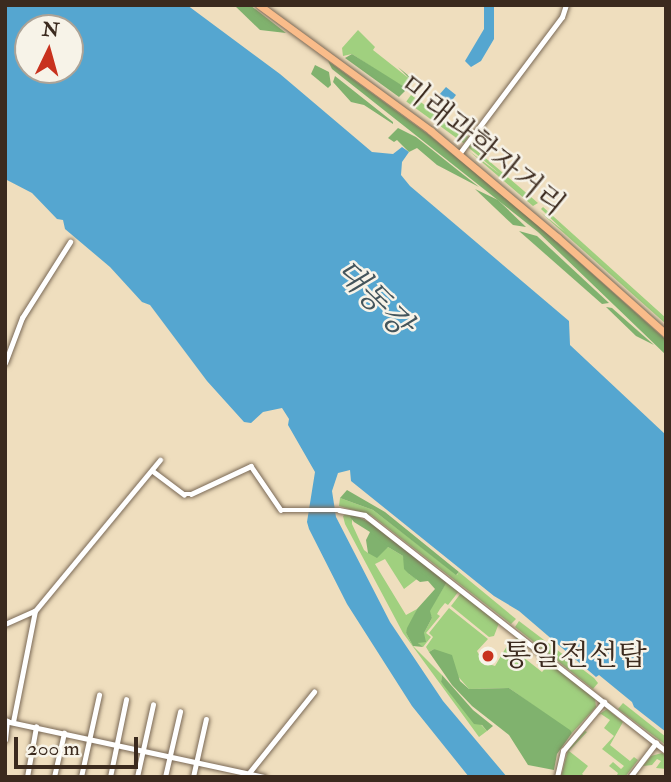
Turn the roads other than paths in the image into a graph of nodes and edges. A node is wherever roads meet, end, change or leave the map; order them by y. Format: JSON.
{"nodes":[{"id":1,"x":259,"y":5,"type":"edge"},
{"id":2,"x":566,"y":5,"type":"edge"},
{"id":3,"x":459,"y":154,"type":"junction"},
{"id":4,"x":70,"y":242,"type":"dead end"},
{"id":5,"x":666,"y":334,"type":"edge"},
{"id":6,"x":5,"y":363,"type":"edge"},
{"id":7,"x":160,"y":460,"type":"dead end"},
{"id":8,"x":153,"y":471,"type":"junction"},
{"id":9,"x":35,"y":611,"type":"junction"},
{"id":10,"x":5,"y":624,"type":"edge"},
{"id":11,"x":314,"y":692,"type":"dead end"},
{"id":12,"x":99,"y":695,"type":"dead end"},
{"id":13,"x":126,"y":700,"type":"dead end"},
{"id":14,"x":604,"y":702,"type":"junction"},
{"id":15,"x":153,"y":705,"type":"dead end"},
{"id":16,"x":180,"y":712,"type":"dead end"},
{"id":17,"x":206,"y":719,"type":"dead end"},
{"id":18,"x":8,"y":721,"type":"edge"},
{"id":19,"x":36,"y":726,"type":"junction"},
{"id":20,"x":64,"y":732,"type":"junction"},
{"id":21,"x":90,"y":738,"type":"junction"},
{"id":22,"x":5,"y":740,"type":"edge"},
{"id":23,"x":656,"y":743,"type":"junction"},
{"id":24,"x":117,"y":744,"type":"junction"},
{"id":25,"x":143,"y":750,"type":"junction"},
{"id":26,"x":666,"y":751,"type":"edge"},
{"id":27,"x":170,"y":755,"type":"junction"},
{"id":28,"x":197,"y":761,"type":"junction"},
{"id":29,"x":249,"y":773,"type":"junction"},
{"id":30,"x":27,"y":777,"type":"edge"},
{"id":31,"x":54,"y":777,"type":"edge"},
{"id":32,"x":81,"y":777,"type":"edge"},
{"id":33,"x":110,"y":777,"type":"edge"},
{"id":34,"x":137,"y":777,"type":"edge"},
{"id":35,"x":165,"y":777,"type":"edge"},
{"id":36,"x":193,"y":777,"type":"edge"},
{"id":37,"x":264,"y":777,"type":"edge"},
{"id":38,"x":557,"y":777,"type":"edge"},
{"id":39,"x":629,"y":777,"type":"edge"}],
"edges":[{"from":1,"to":3,"type":"main road","name":"미래과학자거리"},
{"from":2,"to":3,"type":"street"},
{"from":3,"to":5,"type":"main road","name":"미래과학자거리"},
{"from":4,"to":6,"type":"street"},
{"from":7,"to":8,"type":"street"},
{"from":8,"to":9,"type":"street"},
{"from":8,"to":14,"type":"street"},
{"from":9,"to":10,"type":"street"},
{"from":9,"to":18,"type":"street"},
{"from":11,"to":29,"type":"street"},
{"from":12,"to":21,"type":"street"},
{"from":13,"to":24,"type":"street"},
{"from":14,"to":23,"type":"street"},
{"from":14,"to":38,"type":"street"},
{"from":15,"to":25,"type":"street"},
{"from":16,"to":27,"type":"street"},
{"from":17,"to":28,"type":"street"},
{"from":18,"to":19,"type":"street"},
{"from":18,"to":22,"type":"street"},
{"from":19,"to":20,"type":"street"},
{"from":19,"to":30,"type":"street"},
{"from":20,"to":21,"type":"street"},
{"from":20,"to":31,"type":"street"},
{"from":21,"to":24,"type":"street"},
{"from":21,"to":32,"type":"street"},
{"from":23,"to":26,"type":"street"},
{"from":23,"to":39,"type":"street"},
{"from":24,"to":25,"type":"street"},
{"from":24,"to":33,"type":"street"},
{"from":25,"to":27,"type":"street"},
{"from":25,"to":34,"type":"street"},
{"from":27,"to":28,"type":"street"},
{"from":27,"to":35,"type":"street"},
{"from":28,"to":29,"type":"street"},
{"from":28,"to":36,"type":"street"},
{"from":29,"to":37,"type":"street"}]}
